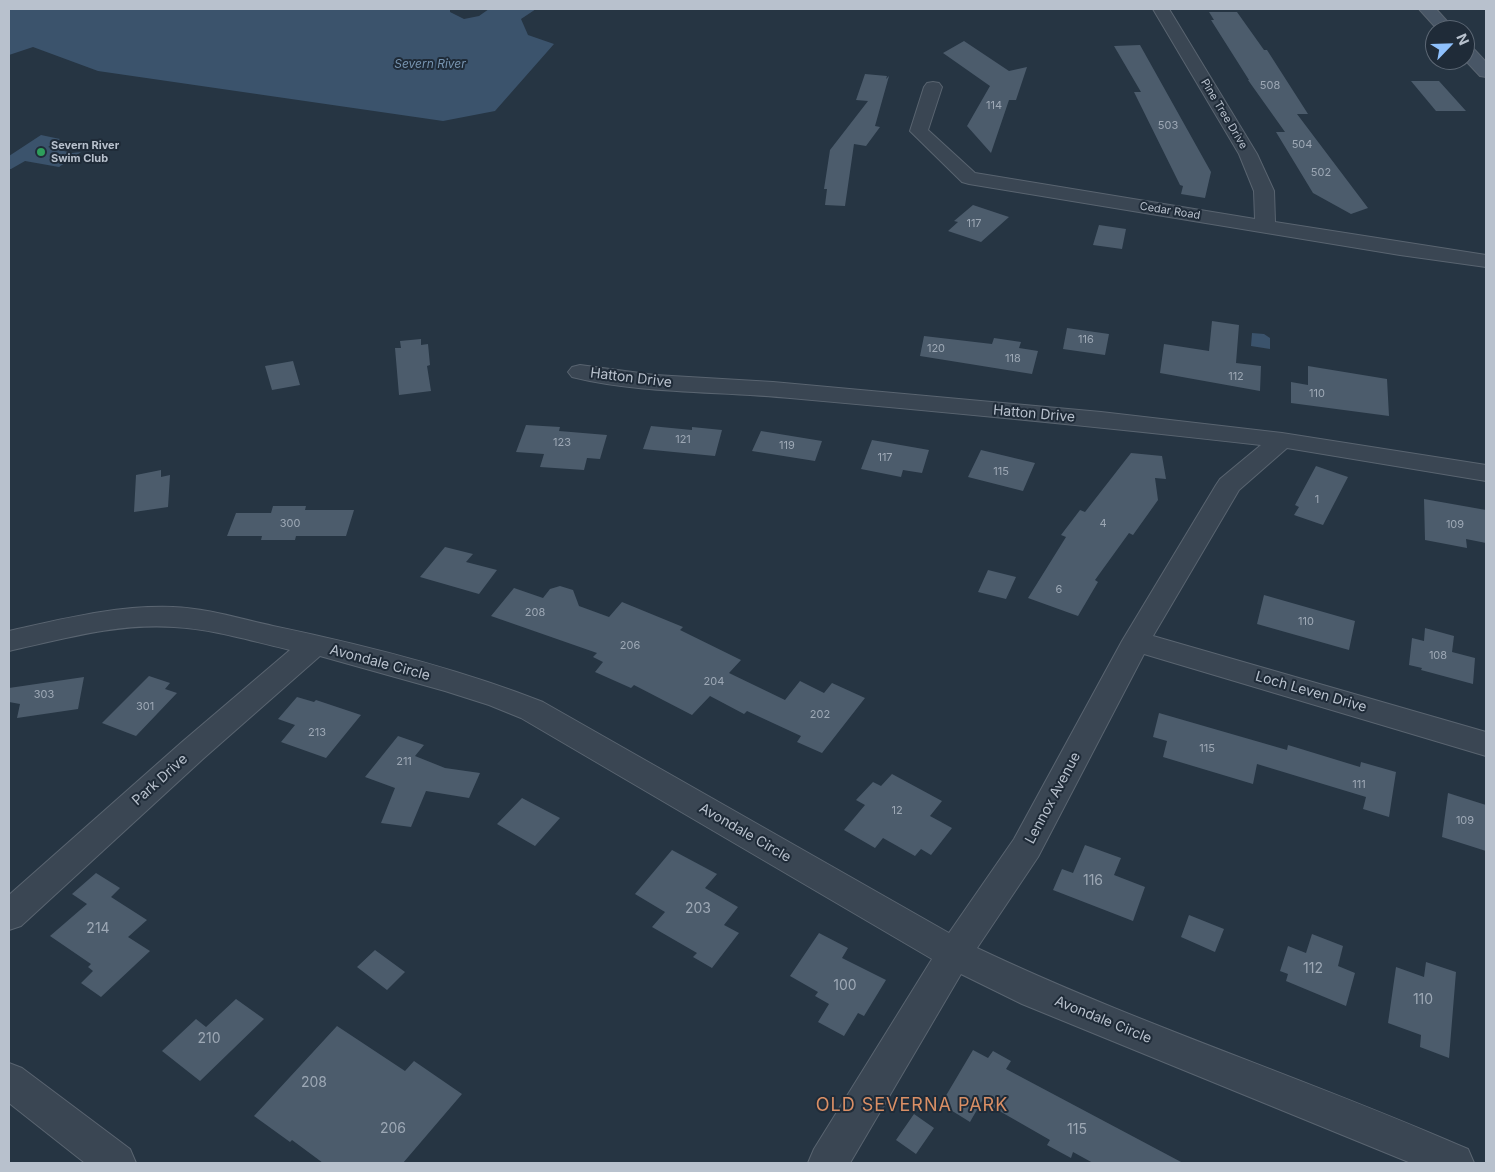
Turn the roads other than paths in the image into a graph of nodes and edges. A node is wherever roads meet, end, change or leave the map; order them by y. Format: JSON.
{"nodes":[{"id":1,"x":1161,"y":9,"type":"edge"},
{"id":2,"x":1427,"y":9,"type":"edge"},
{"id":3,"x":1437,"y":20,"type":"edge"},
{"id":4,"x":1475,"y":60,"type":"edge"},
{"id":5,"x":1486,"y":72,"type":"edge"},
{"id":6,"x":933,"y":87,"type":"dead end"},
{"id":7,"x":1265,"y":227,"type":"junction"},
{"id":8,"x":1486,"y":261,"type":"edge"},
{"id":9,"x":580,"y":372,"type":"dead end"},
{"id":10,"x":1282,"y":440,"type":"junction"},
{"id":11,"x":1486,"y":473,"type":"edge"},
{"id":12,"x":9,"y":641,"type":"edge"},
{"id":13,"x":1136,"y":641,"type":"junction"},
{"id":14,"x":313,"y":646,"type":"junction"},
{"id":15,"x":1486,"y":744,"type":"edge"},
{"id":16,"x":9,"y":916,"type":"edge"},
{"id":17,"x":954,"y":954,"type":"junction"},
{"id":18,"x":9,"y":1080,"type":"edge"},
{"id":19,"x":116,"y":1163,"type":"edge"},
{"id":20,"x":828,"y":1163,"type":"edge"},
{"id":21,"x":1454,"y":1163,"type":"edge"}],
"edges":[{"from":1,"to":7,"type":"street","name":"Pine Tree Drive"},
{"from":2,"to":3,"type":"street"},
{"from":4,"to":5,"type":"street"},
{"from":6,"to":7,"type":"street","name":"Cedar Road"},
{"from":7,"to":8,"type":"street","name":"Cedar Road"},
{"from":9,"to":10,"type":"street","name":"Hatton Drive"},
{"from":10,"to":11,"type":"street","name":"Hatton Drive"},
{"from":10,"to":13,"type":"street","name":"Lennox Avenue"},
{"from":12,"to":14,"type":"street","name":"Avondale Circle"},
{"from":13,"to":15,"type":"street","name":"Loch Leven Drive"},
{"from":13,"to":17,"type":"street","name":"Lennox Avenue"},
{"from":14,"to":16,"type":"street","name":"Park Drive"},
{"from":14,"to":17,"type":"street","name":"Avondale Circle"},
{"from":17,"to":20,"type":"street","name":"Lennox Avenue"},
{"from":17,"to":21,"type":"street","name":"Avondale Circle"},
{"from":18,"to":19,"type":"street"}]}
